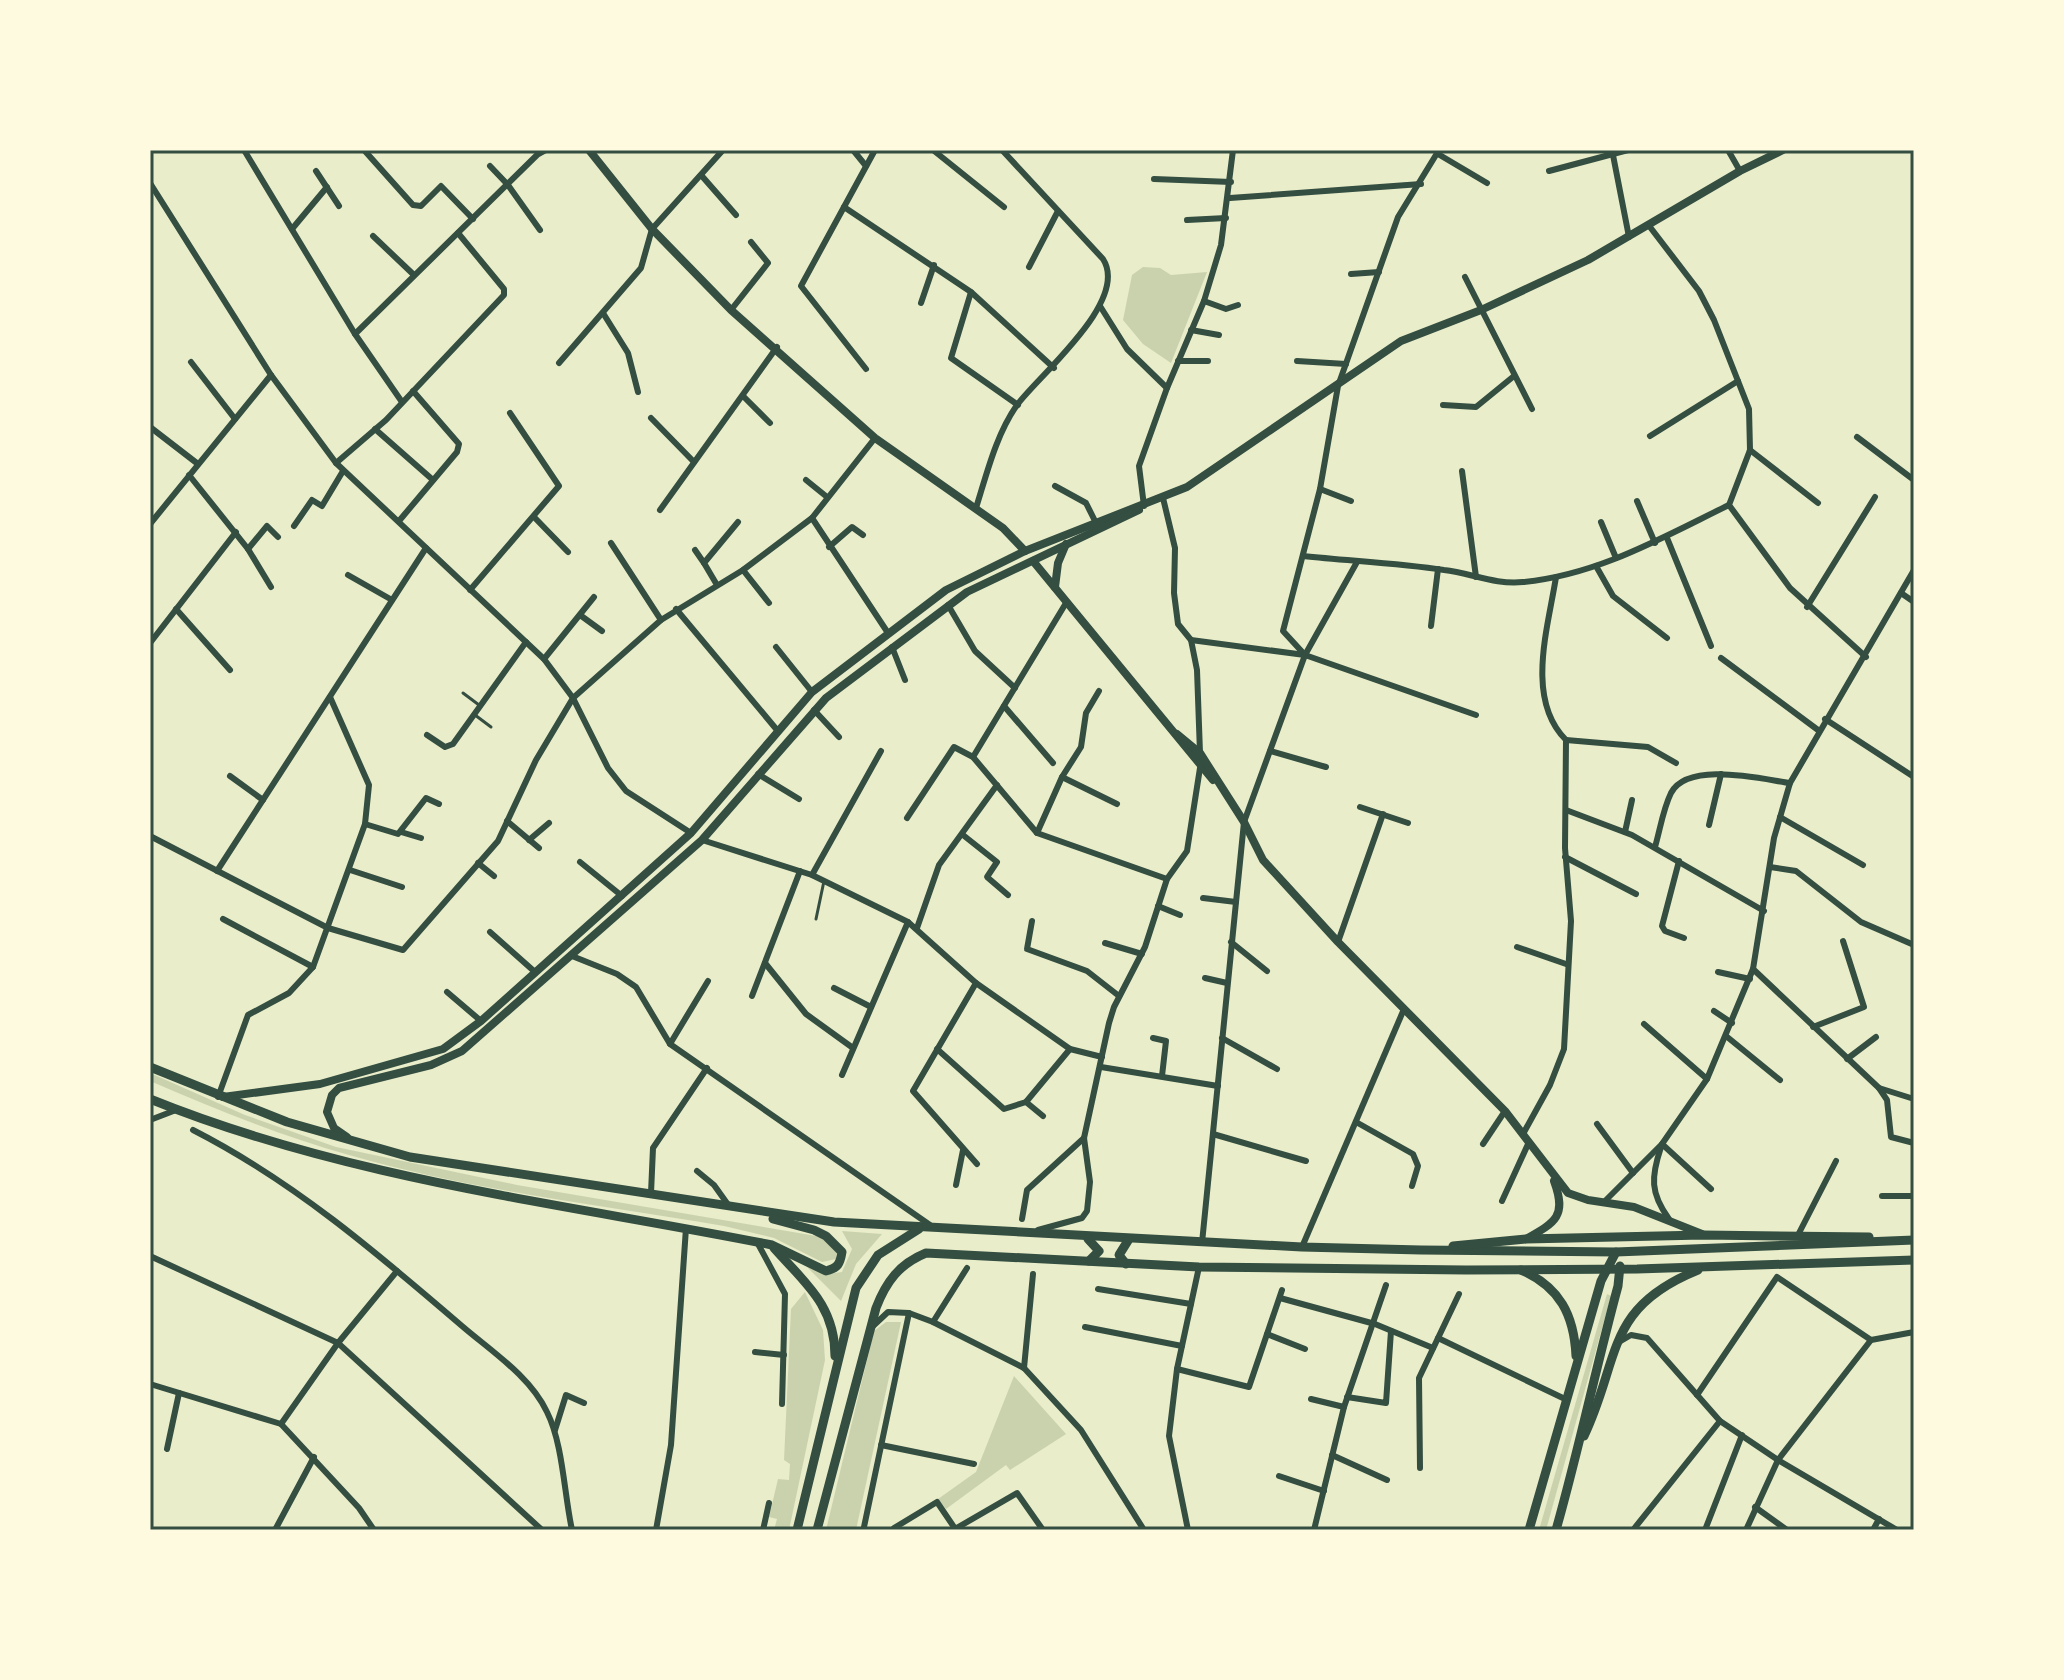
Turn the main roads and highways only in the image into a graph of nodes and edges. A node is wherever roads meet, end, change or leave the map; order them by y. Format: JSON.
{"nodes":[{"id":1,"x":589,"y":150,"type":"edge"},
{"id":2,"x":1783,"y":150,"type":"edge"},
{"id":3,"x":1144,"y":506,"type":"junction"},
{"id":4,"x":1066,"y":544,"type":"junction"},
{"id":5,"x":1025,"y":551,"type":"junction"},
{"id":6,"x":1033,"y":561,"type":"junction"},
{"id":7,"x":1055,"y":588,"type":"junction"},
{"id":8,"x":1177,"y":734,"type":"junction"},
{"id":9,"x":1219,"y":786,"type":"junction"},
{"id":10,"x":691,"y":833,"type":"junction"},
{"id":11,"x":702,"y":840,"type":"junction"},
{"id":12,"x":150,"y":1067,"type":"edge"},
{"id":13,"x":218,"y":1097,"type":"junction"},
{"id":14,"x":150,"y":1099,"type":"edge"},
{"id":15,"x":358,"y":1144,"type":"junction"},
{"id":16,"x":1552,"y":1176,"type":"junction"},
{"id":17,"x":1577,"y":1198,"type":"junction"},
{"id":18,"x":1561,"y":1203,"type":"junction"},
{"id":19,"x":763,"y":1214,"type":"junction"},
{"id":20,"x":919,"y":1229,"type":"junction"},
{"id":21,"x":1703,"y":1235,"type":"junction"},
{"id":22,"x":1083,"y":1237,"type":"junction"},
{"id":23,"x":1129,"y":1239,"type":"junction"},
{"id":24,"x":1526,"y":1239,"type":"junction"},
{"id":25,"x":1911,"y":1240,"type":"edge"},
{"id":26,"x":772,"y":1245,"type":"junction"},
{"id":27,"x":1421,"y":1250,"type":"junction"},
{"id":28,"x":1616,"y":1252,"type":"junction"},
{"id":29,"x":1914,"y":1260,"type":"edge"},
{"id":30,"x":1089,"y":1261,"type":"junction"},
{"id":31,"x":1126,"y":1264,"type":"junction"},
{"id":32,"x":1707,"y":1267,"type":"junction"},
{"id":33,"x":1518,"y":1269,"type":"junction"},
{"id":34,"x":1606,"y":1269,"type":"junction"},
{"id":35,"x":1621,"y":1269,"type":"junction"},
{"id":36,"x":1576,"y":1364,"type":"junction"},
{"id":37,"x":833,"y":1379,"type":"junction"},
{"id":38,"x":1581,"y":1443,"type":"junction"},
{"id":39,"x":797,"y":1530,"type":"edge"},
{"id":40,"x":817,"y":1530,"type":"edge"},
{"id":41,"x":1529,"y":1530,"type":"edge"},
{"id":42,"x":1556,"y":1530,"type":"edge"}],
"edges":[{"from":1,"to":5,"type":"main road"},
{"from":2,"to":3,"type":"main road"},
{"from":3,"to":4,"type":"main road"},
{"from":3,"to":5,"type":"main road"},
{"from":4,"to":6,"type":"main road"},
{"from":4,"to":7,"type":"main road"},
{"from":5,"to":10,"type":"main road"},
{"from":6,"to":7,"type":"main road"},
{"from":6,"to":11,"type":"main road"},
{"from":7,"to":8,"type":"main road"},
{"from":8,"to":9,"type":"main road"},
{"from":8,"to":9,"type":"main road"},
{"from":9,"to":16,"type":"main road"},
{"from":10,"to":11,"type":"main road"},
{"from":10,"to":13,"type":"main road"},
{"from":11,"to":15,"type":"main road"},
{"from":12,"to":13,"type":"main road"},
{"from":13,"to":15,"type":"main road"},
{"from":14,"to":26,"type":"main road"},
{"from":15,"to":19,"type":"main road"},
{"from":16,"to":17,"type":"main road"},
{"from":16,"to":18,"type":"main road"},
{"from":17,"to":18,"type":"main road"},
{"from":17,"to":21,"type":"main road"},
{"from":18,"to":24,"type":"main road"},
{"from":19,"to":20,"type":"main road"},
{"from":19,"to":26,"type":"main road"},
{"from":20,"to":22,"type":"main road"},
{"from":20,"to":37,"type":"main road"},
{"from":21,"to":24,"type":"main road"},
{"from":21,"to":25,"type":"main road"},
{"from":22,"to":23,"type":"main road"},
{"from":22,"to":30,"type":"main road"},
{"from":23,"to":27,"type":"main road"},
{"from":23,"to":31,"type":"main road"},
{"from":24,"to":27,"type":"main road"},
{"from":25,"to":28,"type":"main road"},
{"from":26,"to":37,"type":"main road"},
{"from":27,"to":28,"type":"main road"},
{"from":28,"to":34,"type":"main road"},
{"from":28,"to":35,"type":"main road"},
{"from":29,"to":32,"type":"main road"},
{"from":30,"to":31,"type":"main road"},
{"from":30,"to":40,"type":"main road"},
{"from":31,"to":33,"type":"main road"},
{"from":32,"to":35,"type":"main road"},
{"from":32,"to":38,"type":"main road"},
{"from":33,"to":34,"type":"main road"},
{"from":33,"to":36,"type":"main road"},
{"from":34,"to":35,"type":"main road"},
{"from":34,"to":36,"type":"main road"},
{"from":35,"to":38,"type":"main road"},
{"from":36,"to":41,"type":"main road"},
{"from":37,"to":39,"type":"main road"},
{"from":38,"to":42,"type":"main road"}]}
